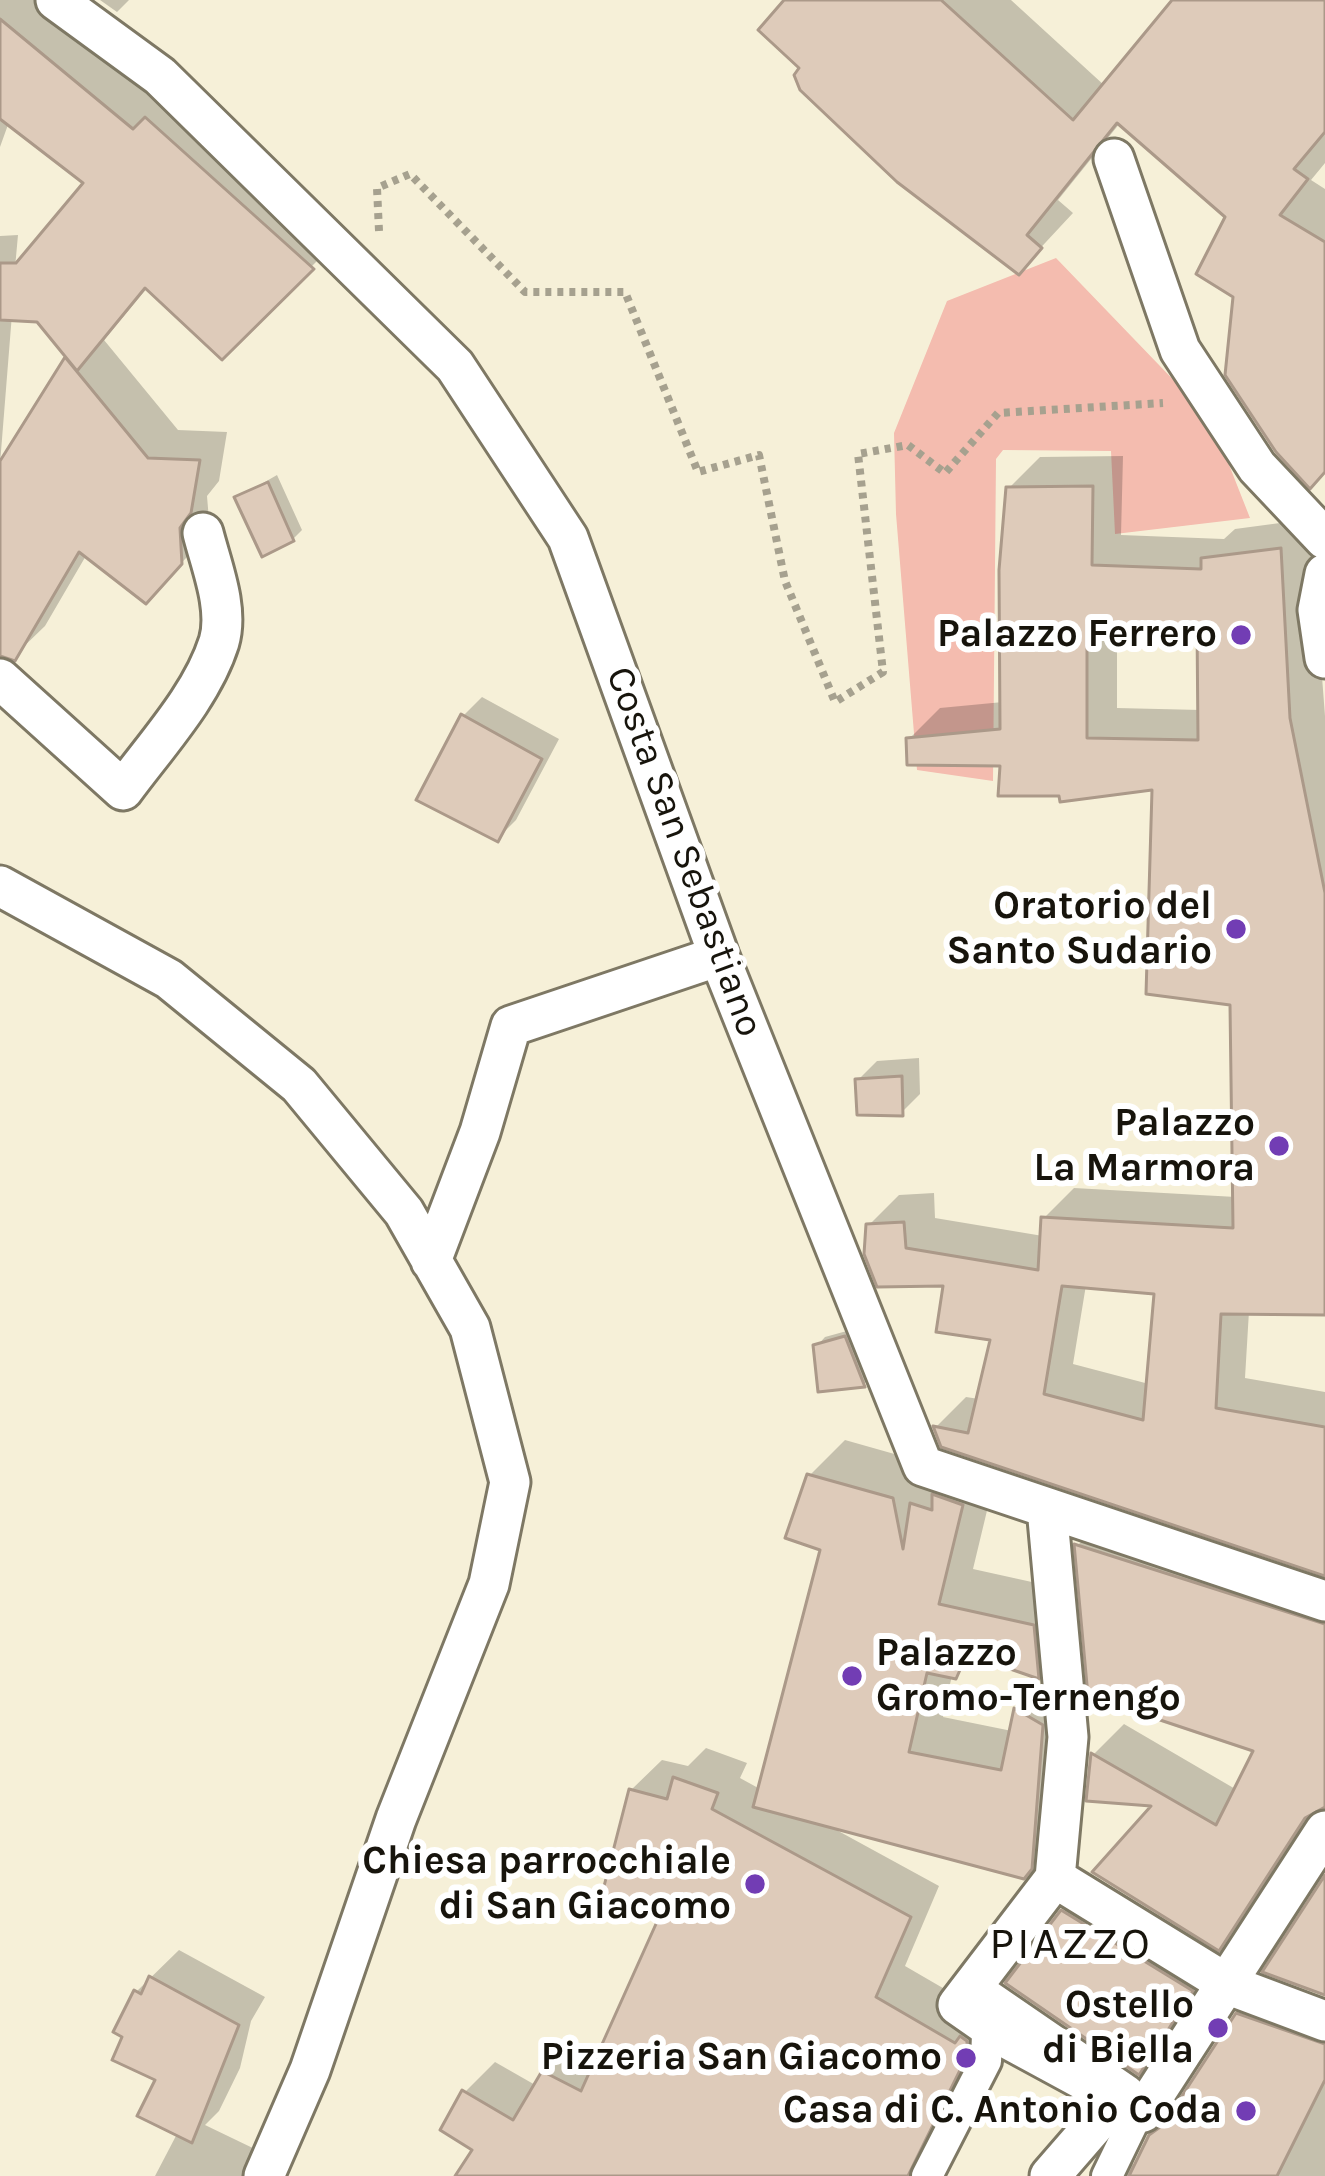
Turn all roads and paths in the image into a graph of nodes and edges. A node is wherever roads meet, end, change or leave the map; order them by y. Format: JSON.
{"nodes":[{"id":1,"x":56,"y":0,"type":"edge"},
{"id":2,"x":1114,"y":159,"type":"dead end"},
{"id":3,"x":337,"y":250,"type":"junction"},
{"id":4,"x":1212,"y":400,"type":"junction"},
{"id":5,"x":203,"y":532,"type":"dead end"},
{"id":6,"x":1325,"y":539,"type":"edge"},
{"id":7,"x":1325,"y":574,"type":"edge"},
{"id":8,"x":1325,"y":658,"type":"edge"},
{"id":9,"x":0,"y":679,"type":"edge"},
{"id":10,"x":0,"y":886,"type":"edge"},
{"id":11,"x":719,"y":956,"type":"junction"},
{"id":12,"x":431,"y":1261,"type":"junction"},
{"id":13,"x":1047,"y":1508,"type":"junction"},
{"id":14,"x":1325,"y":1601,"type":"edge"},
{"id":15,"x":1325,"y":1831,"type":"edge"},
{"id":16,"x":1055,"y":1878,"type":"junction"},
{"id":17,"x":1229,"y":1985,"type":"junction"},
{"id":18,"x":973,"y":2016,"type":"junction"},
{"id":19,"x":1325,"y":2021,"type":"edge"},
{"id":20,"x":1127,"y":2106,"type":"junction"},
{"id":21,"x":264,"y":2176,"type":"edge"},
{"id":22,"x":927,"y":2176,"type":"edge"},
{"id":23,"x":1051,"y":2176,"type":"edge"},
{"id":24,"x":1107,"y":2176,"type":"edge"}],
"edges":[{"from":1,"to":3,"type":"street","name":"Costa San Sebastiano"},
{"from":2,"to":4,"type":"street"},
{"from":3,"to":4,"type":"path"},
{"from":3,"to":11,"type":"street","name":"Costa San Sebastiano"},
{"from":4,"to":6,"type":"street"},
{"from":5,"to":9,"type":"street"},
{"from":7,"to":8,"type":"street"},
{"from":10,"to":12,"type":"street"},
{"from":11,"to":12,"type":"street"},
{"from":11,"to":13,"type":"street","name":"Costa San Sebastiano"},
{"from":12,"to":21,"type":"street"},
{"from":13,"to":14,"type":"street","name":"Costa San Sebastiano"},
{"from":13,"to":16,"type":"street"},
{"from":15,"to":17,"type":"street"},
{"from":16,"to":17,"type":"street"},
{"from":16,"to":18,"type":"street"},
{"from":17,"to":19,"type":"street"},
{"from":17,"to":20,"type":"street"},
{"from":18,"to":20,"type":"street"},
{"from":18,"to":22,"type":"street"},
{"from":20,"to":23,"type":"street"},
{"from":20,"to":24,"type":"street"}]}
